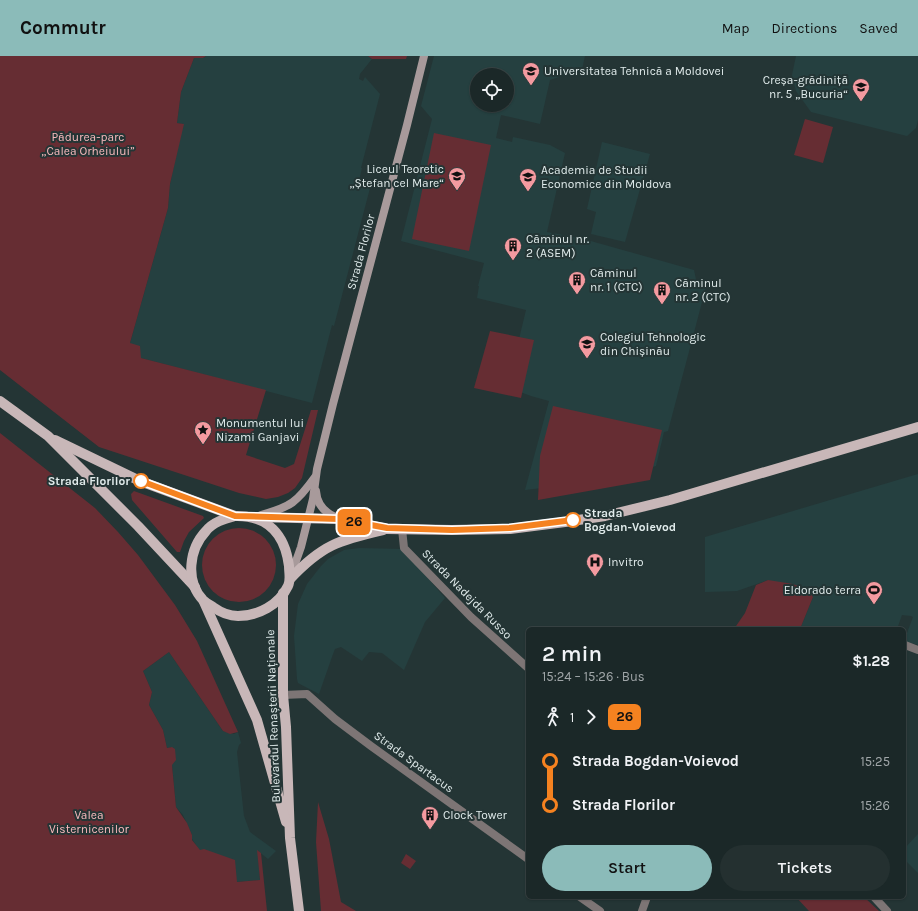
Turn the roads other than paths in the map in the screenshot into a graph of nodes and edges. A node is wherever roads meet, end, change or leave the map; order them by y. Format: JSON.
{"nodes":[{"id":1,"x":424,"y":56,"type":"edge"},
{"id":2,"x":0,"y":400,"type":"edge"},
{"id":3,"x":918,"y":427,"type":"edge"},
{"id":4,"x":48,"y":436,"type":"junction"},
{"id":5,"x":316,"y":477,"type":"junction"},
{"id":6,"x":235,"y":516,"type":"junction"},
{"id":7,"x":253,"y":517,"type":"junction"},
{"id":8,"x":308,"y":518,"type":"junction"},
{"id":9,"x":339,"y":519,"type":"junction"},
{"id":10,"x":387,"y":528,"type":"junction"},
{"id":11,"x":402,"y":529,"type":"junction"},
{"id":12,"x":290,"y":579,"type":"junction"},
{"id":13,"x":196,"y":588,"type":"junction"},
{"id":14,"x":283,"y":593,"type":"junction"},
{"id":15,"x":203,"y":600,"type":"junction"},
{"id":16,"x":906,"y":645,"type":"edge"},
{"id":17,"x":918,"y":650,"type":"edge"},
{"id":18,"x":526,"y":666,"type":"edge"},
{"id":19,"x":283,"y":695,"type":"junction"},
{"id":20,"x":290,"y":838,"type":"junction"},
{"id":21,"x":526,"y":858,"type":"edge"},
{"id":22,"x":583,"y":899,"type":"edge"},
{"id":23,"x":646,"y":899,"type":"edge"},
{"id":24,"x":876,"y":899,"type":"edge"},
{"id":25,"x":299,"y":911,"type":"edge"},
{"id":26,"x":600,"y":911,"type":"edge"},
{"id":27,"x":642,"y":911,"type":"edge"},
{"id":28,"x":887,"y":911,"type":"edge"}],
"edges":[{"from":1,"to":5,"type":"main road","name":"Strada Florilor"},
{"from":2,"to":4,"type":"main road"},
{"from":3,"to":11,"type":"main road"},
{"from":4,"to":6,"type":"main road"},
{"from":4,"to":13,"type":"main road"},
{"from":5,"to":7,"type":"main road","name":"Strada Florilor"},
{"from":5,"to":8,"type":"main road","name":"Strada Florilor"},
{"from":5,"to":9,"type":"main road","name":"Strada Florilor"},
{"from":6,"to":7,"type":"main road"},
{"from":6,"to":13,"type":"main road"},
{"from":7,"to":8,"type":"main road"},
{"from":7,"to":12,"type":"main road"},
{"from":8,"to":9,"type":"main road"},
{"from":8,"to":12,"type":"main road","name":"Strada Florilor"},
{"from":9,"to":10,"type":"main road"},
{"from":10,"to":11,"type":"main road"},
{"from":10,"to":12,"type":"main road"},
{"from":11,"to":18,"type":"street","name":"Strada Nadejda Russo"},
{"from":12,"to":14,"type":"main road"},
{"from":13,"to":15,"type":"main road"},
{"from":14,"to":15,"type":"main road"},
{"from":14,"to":19,"type":"main road","name":"Bulevardul Renașterii Naționale"},
{"from":15,"to":20,"type":"main road","name":"Bulevardul Renașterii Naționale"},
{"from":16,"to":17,"type":"street"},
{"from":19,"to":20,"type":"main road","name":"Bulevardul Renașterii Naționale"},
{"from":19,"to":21,"type":"street","name":"Strada Spartacus"},
{"from":20,"to":25,"type":"main road","name":"Bulevardul Renașterii Naționale"},
{"from":22,"to":26,"type":"street"},
{"from":23,"to":27,"type":"street"},
{"from":24,"to":28,"type":"street"}]}
